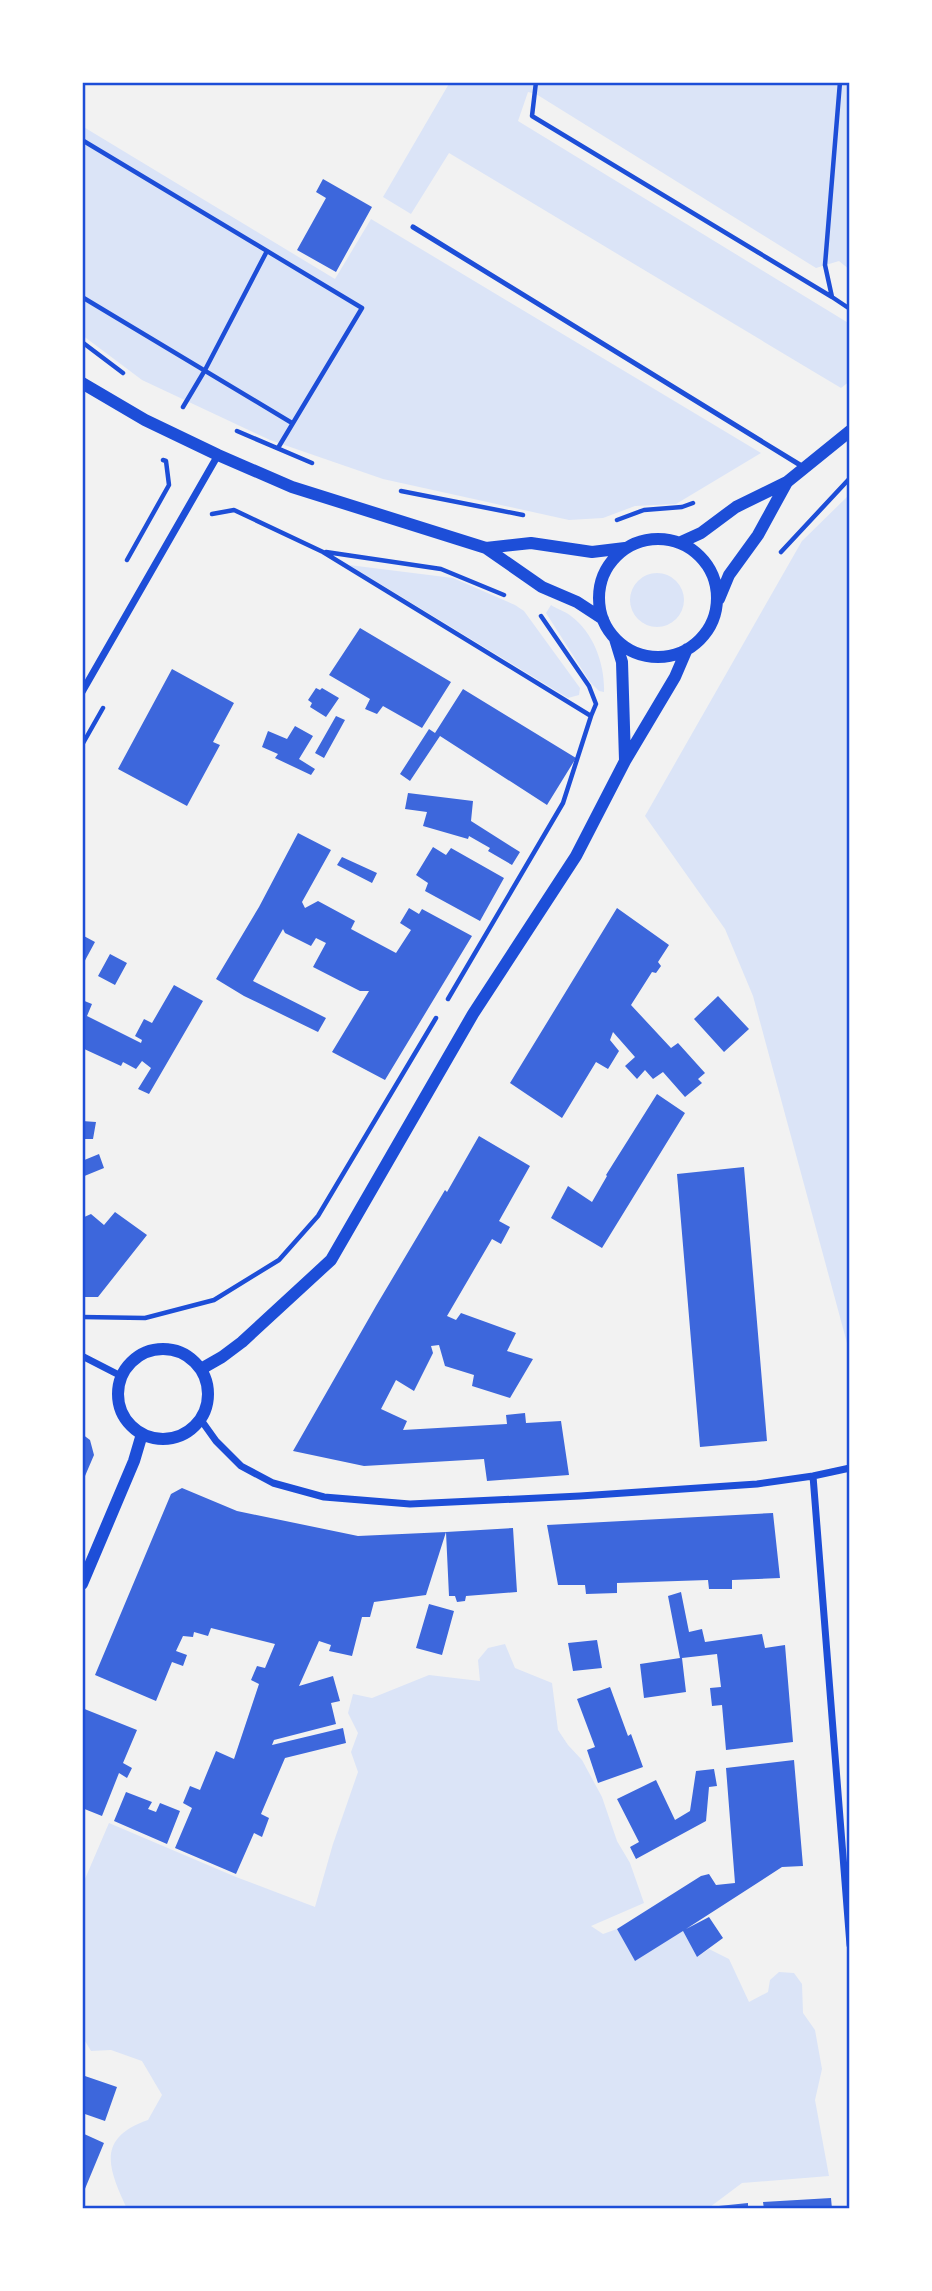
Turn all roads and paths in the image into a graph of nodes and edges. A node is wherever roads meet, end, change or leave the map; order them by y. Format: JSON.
{"nodes":[{"id":1,"x":536,"y":82,"type":"edge"},
{"id":2,"x":839,"y":82,"type":"edge"},
{"id":3,"x":82,"y":140,"type":"edge"},
{"id":4,"x":413,"y":228,"type":"dead end"},
{"id":5,"x":267,"y":251,"type":"junction"},
{"id":6,"x":82,"y":297,"type":"edge"},
{"id":7,"x":832,"y":297,"type":"junction"},
{"id":8,"x":850,"y":309,"type":"edge"},
{"id":9,"x":82,"y":342,"type":"edge"},
{"id":10,"x":205,"y":370,"type":"junction"},
{"id":11,"x":129,"y":378,"type":"dead end"},
{"id":12,"x":82,"y":383,"type":"edge"},
{"id":13,"x":193,"y":412,"type":"dead end"},
{"id":14,"x":292,"y":423,"type":"junction"},
{"id":15,"x":228,"y":427,"type":"dead end"},
{"id":16,"x":850,"y":431,"type":"edge"},
{"id":17,"x":278,"y":448,"type":"junction"},
{"id":18,"x":218,"y":455,"type":"junction"},
{"id":19,"x":155,"y":456,"type":"dead end"},
{"id":20,"x":314,"y":464,"type":"dead end"},
{"id":21,"x":805,"y":468,"type":"junction"},
{"id":22,"x":787,"y":482,"type":"junction"},
{"id":23,"x":169,"y":485,"type":"dead end"},
{"id":24,"x":400,"y":491,"type":"dead end"},
{"id":25,"x":703,"y":499,"type":"dead end"},
{"id":26,"x":212,"y":513,"type":"dead end"},
{"id":27,"x":524,"y":516,"type":"dead end"},
{"id":28,"x":615,"y":521,"type":"dead end"},
{"id":29,"x":679,"y":543,"type":"junction"},
{"id":30,"x":486,"y":548,"type":"junction"},
{"id":31,"x":627,"y":548,"type":"junction"},
{"id":32,"x":323,"y":552,"type":"junction"},
{"id":33,"x":512,"y":598,"type":"dead end"},
{"id":34,"x":718,"y":602,"type":"junction"},
{"id":35,"x":536,"y":608,"type":"dead end"},
{"id":36,"x":603,"y":619,"type":"junction"},
{"id":37,"x":615,"y":639,"type":"junction"},
{"id":38,"x":687,"y":649,"type":"junction"},
{"id":39,"x":82,"y":692,"type":"edge"},
{"id":40,"x":591,"y":716,"type":"junction"},
{"id":41,"x":625,"y":761,"type":"junction"},
{"id":42,"x":444,"y":1005,"type":"dead end"},
{"id":43,"x":437,"y":1017,"type":"dead end"},
{"id":44,"x":82,"y":1317,"type":"edge"},
{"id":45,"x":82,"y":1356,"type":"edge"},
{"id":46,"x":201,"y":1368,"type":"junction"},
{"id":47,"x":121,"y":1376,"type":"junction"},
{"id":48,"x":201,"y":1420,"type":"junction"},
{"id":49,"x":142,"y":1434,"type":"junction"},
{"id":50,"x":850,"y":1468,"type":"edge"},
{"id":51,"x":813,"y":1476,"type":"junction"},
{"id":52,"x":82,"y":1584,"type":"edge"},
{"id":53,"x":850,"y":1945,"type":"edge"}],
"edges":[{"from":1,"to":7,"type":"path"},
{"from":2,"to":7,"type":"path"},
{"from":3,"to":5,"type":"path"},
{"from":4,"to":21,"type":"lane"},
{"from":5,"to":10,"type":"path"},
{"from":5,"to":14,"type":"path"},
{"from":6,"to":10,"type":"path"},
{"from":7,"to":8,"type":"path"},
{"from":9,"to":11,"type":"path"},
{"from":10,"to":13,"type":"path"},
{"from":10,"to":14,"type":"path"},
{"from":12,"to":18,"type":"street"},
{"from":14,"to":17,"type":"path"},
{"from":15,"to":17,"type":"path"},
{"from":16,"to":21,"type":"street"},
{"from":17,"to":20,"type":"path"},
{"from":18,"to":30,"type":"street"},
{"from":18,"to":39,"type":"street"},
{"from":19,"to":23,"type":"path"},
{"from":21,"to":22,"type":"street"},
{"from":22,"to":29,"type":"street"},
{"from":22,"to":34,"type":"street"},
{"from":24,"to":27,"type":"path"},
{"from":25,"to":28,"type":"path"},
{"from":26,"to":32,"type":"path"},
{"from":29,"to":31,"type":"street"},
{"from":29,"to":34,"type":"street"},
{"from":30,"to":31,"type":"street"},
{"from":30,"to":36,"type":"street"},
{"from":31,"to":36,"type":"street"},
{"from":32,"to":33,"type":"path"},
{"from":32,"to":40,"type":"path"},
{"from":34,"to":38,"type":"street"},
{"from":35,"to":40,"type":"path"},
{"from":36,"to":37,"type":"street"},
{"from":37,"to":38,"type":"street"},
{"from":37,"to":41,"type":"street"},
{"from":38,"to":41,"type":"street"},
{"from":40,"to":42,"type":"path"},
{"from":41,"to":46,"type":"street"},
{"from":43,"to":44,"type":"path"},
{"from":45,"to":47,"type":"street"},
{"from":46,"to":47,"type":"street"},
{"from":46,"to":48,"type":"street"},
{"from":47,"to":49,"type":"street"},
{"from":48,"to":49,"type":"street"},
{"from":48,"to":51,"type":"street"},
{"from":49,"to":52,"type":"street"},
{"from":50,"to":51,"type":"street"},
{"from":51,"to":53,"type":"street"}]}
